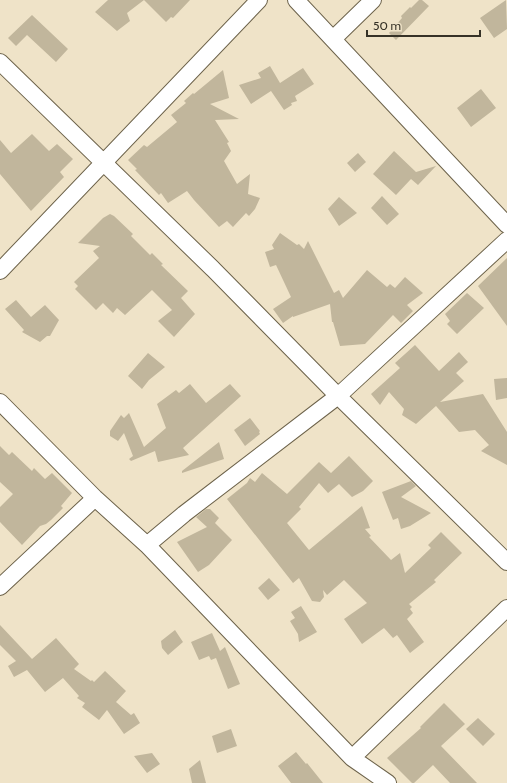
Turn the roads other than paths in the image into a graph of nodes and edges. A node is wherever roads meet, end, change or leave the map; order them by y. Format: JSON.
{"nodes":[{"id":1,"x":259,"y":0,"type":"edge"},
{"id":2,"x":296,"y":0,"type":"edge"},
{"id":3,"x":373,"y":0,"type":"edge"},
{"id":4,"x":333,"y":39,"type":"junction"},
{"id":5,"x":0,"y":62,"type":"edge"},
{"id":6,"x":104,"y":162,"type":"junction"},
{"id":7,"x":507,"y":225,"type":"edge"},
{"id":8,"x":507,"y":240,"type":"edge"},
{"id":9,"x":0,"y":271,"type":"edge"},
{"id":10,"x":338,"y":396,"type":"junction"},
{"id":11,"x":0,"y":402,"type":"edge"},
{"id":12,"x":95,"y":498,"type":"junction"},
{"id":13,"x":147,"y":545,"type":"junction"},
{"id":14,"x":507,"y":562,"type":"edge"},
{"id":15,"x":0,"y":587,"type":"edge"},
{"id":16,"x":507,"y":608,"type":"edge"},
{"id":17,"x":352,"y":758,"type":"junction"},
{"id":18,"x":387,"y":783,"type":"edge"}],
"edges":[{"from":1,"to":6,"type":"street"},
{"from":2,"to":4,"type":"street"},
{"from":3,"to":4,"type":"street"},
{"from":4,"to":7,"type":"street"},
{"from":5,"to":6,"type":"street"},
{"from":6,"to":9,"type":"street"},
{"from":6,"to":10,"type":"street"},
{"from":8,"to":10,"type":"street"},
{"from":10,"to":13,"type":"street"},
{"from":10,"to":14,"type":"street"},
{"from":11,"to":12,"type":"street"},
{"from":12,"to":13,"type":"street"},
{"from":12,"to":15,"type":"street"},
{"from":13,"to":17,"type":"street"},
{"from":16,"to":17,"type":"street"},
{"from":17,"to":18,"type":"street"}]}
